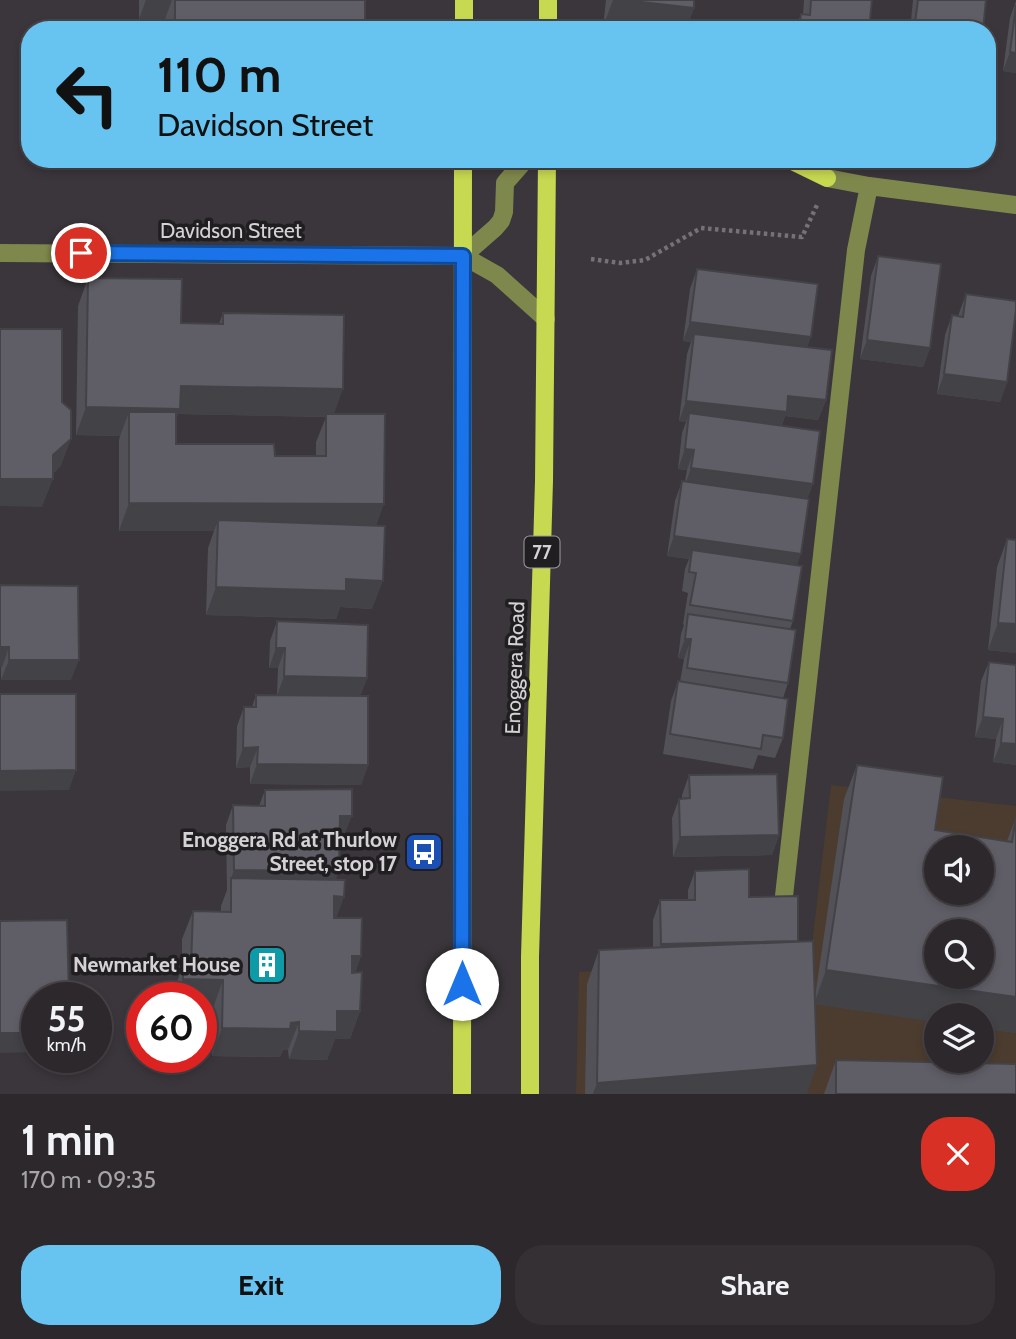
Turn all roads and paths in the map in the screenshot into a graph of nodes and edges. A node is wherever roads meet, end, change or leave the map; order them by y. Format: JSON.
{"nodes":[{"id":1,"x":464,"y":0,"type":"edge"},
{"id":2,"x":548,"y":0,"type":"edge"},
{"id":3,"x":464,"y":21,"type":"edge"},
{"id":4,"x":548,"y":21,"type":"edge"},
{"id":5,"x":463,"y":168,"type":"edge"},
{"id":6,"x":518,"y":168,"type":"edge"},
{"id":7,"x":547,"y":168,"type":"edge"},
{"id":8,"x":806,"y":168,"type":"edge"},
{"id":9,"x":827,"y":178,"type":"junction"},
{"id":10,"x":869,"y":186,"type":"junction"},
{"id":11,"x":1016,"y":205,"type":"edge"},
{"id":12,"x":0,"y":253,"type":"edge"},
{"id":13,"x":463,"y":256,"type":"junction"},
{"id":14,"x":591,"y":259,"type":"dead end"},
{"id":15,"x":546,"y":319,"type":"junction"},
{"id":16,"x":784,"y":896,"type":"edge"},
{"id":17,"x":462,"y":1094,"type":"edge"},
{"id":18,"x":530,"y":1094,"type":"edge"}],
"edges":[{"from":1,"to":3,"type":"main road"},
{"from":2,"to":4,"type":"main road"},
{"from":5,"to":13,"type":"main road"},
{"from":6,"to":13,"type":"street"},
{"from":7,"to":15,"type":"main road","name":"Enoggera Road","number":"77"},
{"from":8,"to":9,"type":"main road"},
{"from":9,"to":10,"type":"street"},
{"from":9,"to":14,"type":"path"},
{"from":10,"to":11,"type":"street"},
{"from":10,"to":16,"type":"street"},
{"from":12,"to":13,"type":"street","name":"Davidson Street"},
{"from":13,"to":15,"type":"street","name":"Davidson Street"},
{"from":13,"to":17,"type":"main road"},
{"from":15,"to":18,"type":"main road","name":"Enoggera Road","number":"77"}]}
